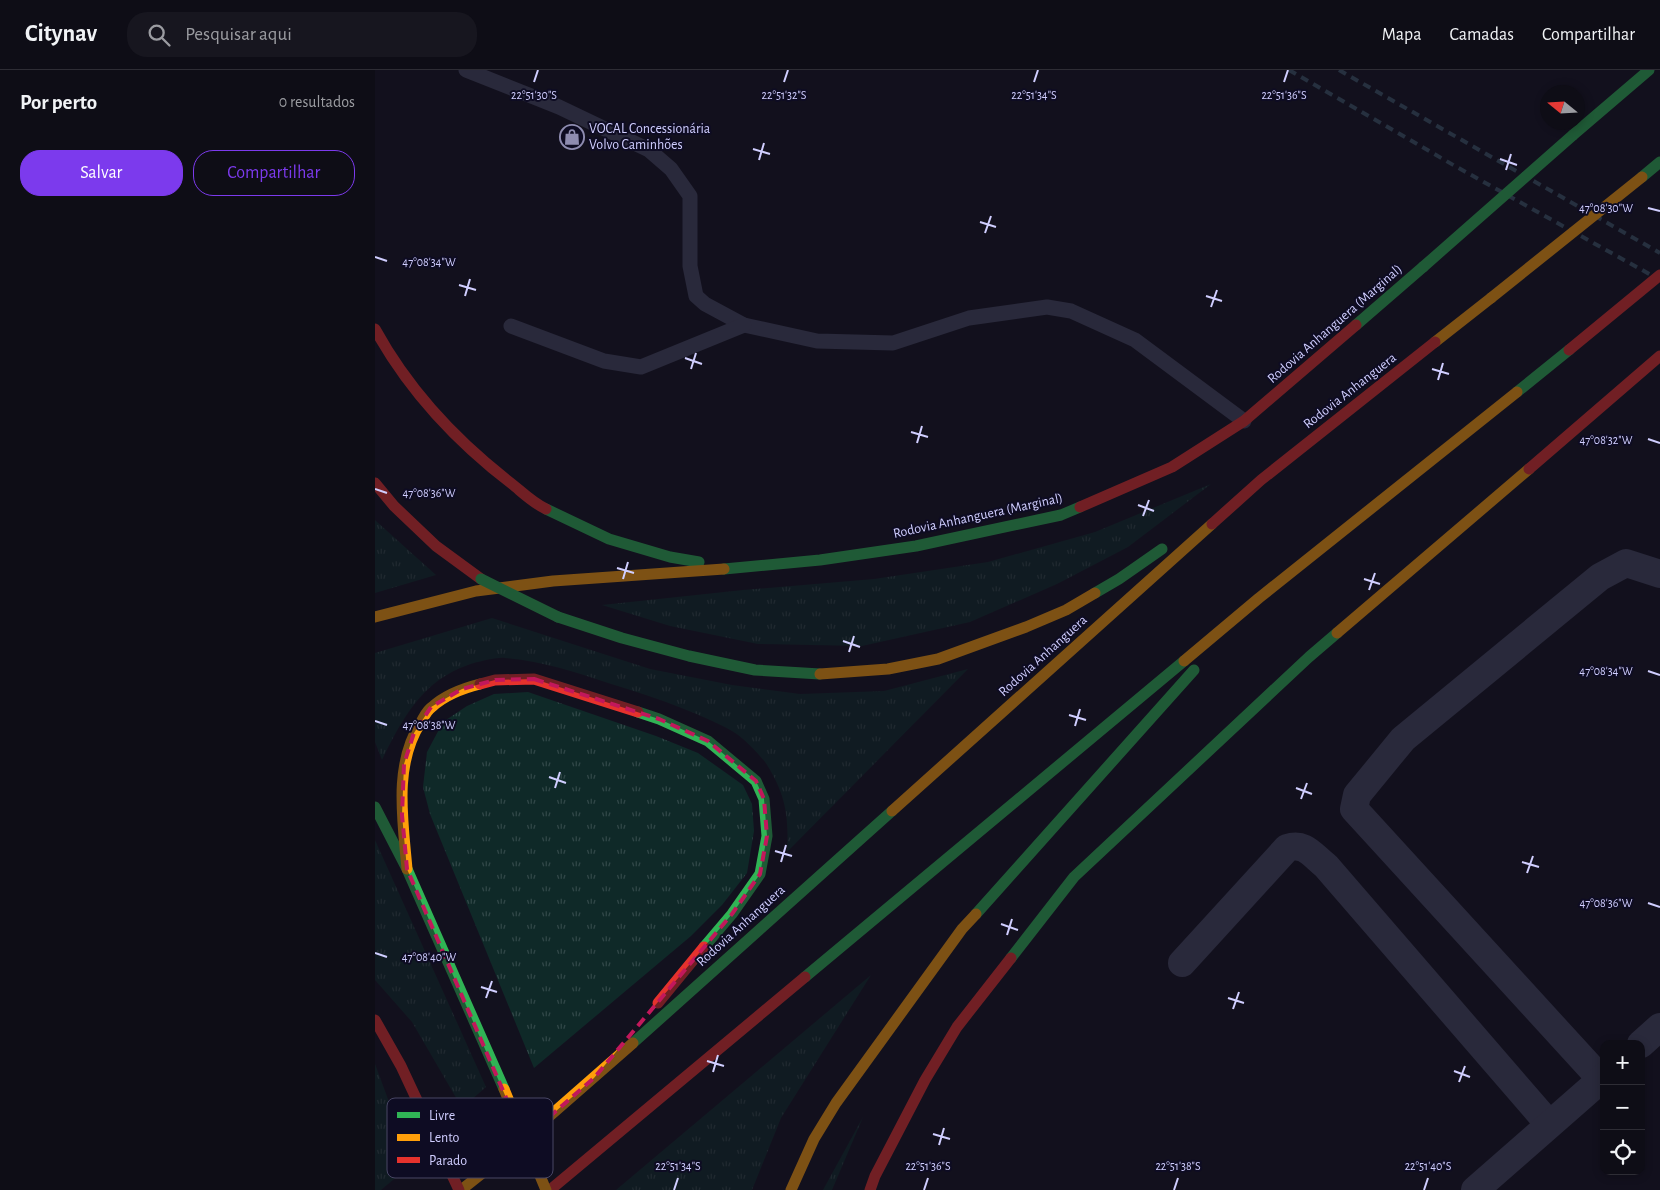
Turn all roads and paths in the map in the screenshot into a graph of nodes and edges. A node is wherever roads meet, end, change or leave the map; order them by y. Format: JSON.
{"nodes":[{"id":1,"x":466,"y":70,"type":"edge"},
{"id":2,"x":1649,"y":70,"type":"edge"},
{"id":3,"x":1660,"y":162,"type":"edge"},
{"id":4,"x":1660,"y":274,"type":"edge"},
{"id":5,"x":744,"y":325,"type":"junction"},
{"id":6,"x":511,"y":326,"type":"dead end"},
{"id":7,"x":375,"y":329,"type":"edge"},
{"id":8,"x":1660,"y":356,"type":"edge"},
{"id":9,"x":1244,"y":421,"type":"junction"},
{"id":10,"x":1261,"y":480,"type":"junction"},
{"id":11,"x":375,"y":483,"type":"edge"},
{"id":12,"x":738,"y":568,"type":"junction"},
{"id":13,"x":1660,"y":574,"type":"edge"},
{"id":14,"x":1259,"y":598,"type":"junction"},
{"id":15,"x":375,"y":617,"type":"edge"},
{"id":16,"x":375,"y":807,"type":"edge"},
{"id":17,"x":407,"y":869,"type":"junction"},
{"id":18,"x":1182,"y":963,"type":"dead end"},
{"id":19,"x":375,"y":1020,"type":"edge"},
{"id":20,"x":1660,"y":1027,"type":"edge"},
{"id":21,"x":1645,"y":1040,"type":"edge"},
{"id":22,"x":1600,"y":1075,"type":"edge"},
{"id":23,"x":594,"y":1078,"type":"junction"},
{"id":24,"x":1600,"y":1081,"type":"edge"},
{"id":25,"x":417,"y":1098,"type":"edge"},
{"id":26,"x":508,"y":1098,"type":"edge"},
{"id":27,"x":553,"y":1114,"type":"edge"},
{"id":28,"x":1549,"y":1124,"type":"junction"},
{"id":29,"x":454,"y":1178,"type":"edge"},
{"id":30,"x":476,"y":1178,"type":"edge"},
{"id":31,"x":541,"y":1178,"type":"edge"},
{"id":32,"x":460,"y":1190,"type":"edge"},
{"id":33,"x":546,"y":1190,"type":"edge"},
{"id":34,"x":550,"y":1190,"type":"edge"},
{"id":35,"x":791,"y":1190,"type":"edge"},
{"id":36,"x":870,"y":1190,"type":"edge"},
{"id":37,"x":1475,"y":1190,"type":"edge"}],
"edges":[{"from":1,"to":5,"type":"lane"},
{"from":2,"to":9,"type":"highway","name":"Rodovia Anhanguera (Marginal)","bridge":true},
{"from":3,"to":10,"type":"highway","name":"Rodovia Anhanguera","bridge":true},
{"from":4,"to":14,"type":"highway","bridge":true},
{"from":5,"to":6,"type":"lane"},
{"from":5,"to":9,"type":"lane"},
{"from":7,"to":12,"type":"highway"},
{"from":8,"to":36,"type":"highway"},
{"from":9,"to":12,"type":"highway","name":"Rodovia Anhanguera (Marginal)"},
{"from":10,"to":11,"type":"highway","bridge":true},
{"from":10,"to":23,"type":"highway","name":"Rodovia Anhanguera"},
{"from":12,"to":15,"type":"highway","name":"Rodovia Anhanguera (Marginal)"},
{"from":13,"to":22,"type":"street"},
{"from":14,"to":34,"type":"highway"},
{"from":14,"to":35,"type":"highway"},
{"from":16,"to":17,"type":"highway"},
{"from":17,"to":23,"type":"highway"},
{"from":17,"to":26,"type":"highway","bridge":true},
{"from":18,"to":28,"type":"street"},
{"from":19,"to":25,"type":"highway"},
{"from":20,"to":21,"type":"street"},
{"from":23,"to":27,"type":"highway","name":"Rodovia Anhanguera"},
{"from":24,"to":28,"type":"street"},
{"from":28,"to":37,"type":"street"},
{"from":29,"to":32,"type":"highway"},
{"from":30,"to":32,"type":"highway","name":"Rodovia Anhanguera"},
{"from":31,"to":33,"type":"highway","bridge":true}]}
